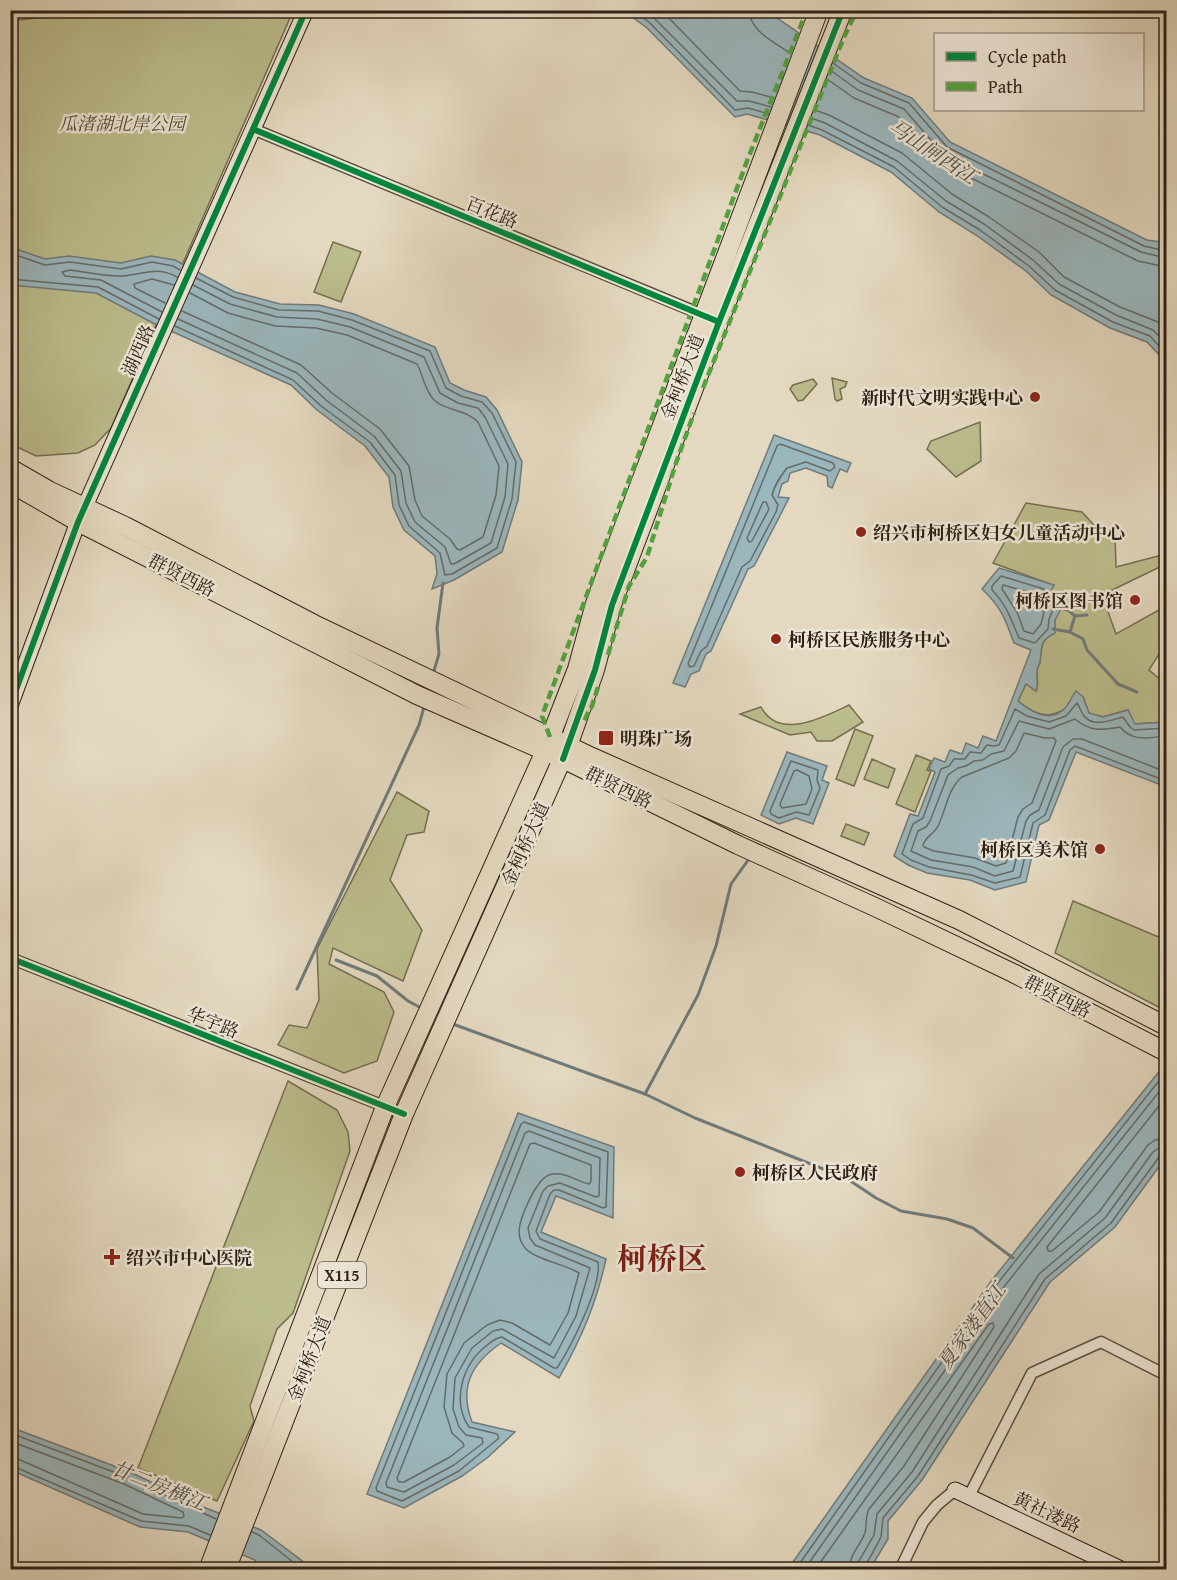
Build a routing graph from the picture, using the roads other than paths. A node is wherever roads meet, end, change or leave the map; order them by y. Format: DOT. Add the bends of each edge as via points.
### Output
graph roads {
  1 [pos="306,10"];
  2 [pos="843,10"];
  3 [pos="816,18"];
  4 [pos="253,129"];
  5 [pos="711,318"];
  6 [pos="10,468"];
  7 [pos="10,483"];
  8 [pos="81,514"];
  9 [pos="10,706"];
  10 [pos="548,744"];
  11 [pos="566,752"];
  12 [pos="10,958"];
  13 [pos="1167,1026"];
  14 [pos="1167,1052"];
  15 [pos="385,1107"];
  16 [pos="404,1114"];
  17 [pos="1167,1375"];
  18 [pos="955,1490"];
  19 [pos="969,1496"];
  20 [pos="239,1514"];
  21 [pos="225,1558"];
  22 [pos="1103,1565"];
  23 [pos="208,1569"];
  24 [pos="900,1569"];
  25 [pos="1123,1569"];
  1 -- 4 [label="street, 湖西路"];
  2 -- 5 [label="main road, 金柯桥大道 / X115" via="776,176"];
  3 -- 5 [label="main road, 金柯桥大道 / X115" via="758,167"];
  4 -- 5 [label="street, 百花路"];
  4 -- 8 [label="street, 湖西路"];
  5 -- 10 [label="main road, 金柯桥大道 / X115" via="596,600 577,669"];
  5 -- 11 [label="main road, 金柯桥大道 / X115"];
  6 -- 8 [label="main road, 群贤西路"];
  7 -- 8 [label="main road, 群贤西路"];
  8 -- 9 [label="street, 湖西路"];
  8 -- 10 [label="main road, 群贤西路" via="417,695"];
  8 -- 10 [label="main road, 群贤西路" via="125,525 314,624 446,687"];
  10 -- 11 [label="main road, 群贤西路"];
  10 -- 15 [label="main road, 金柯桥大道 / X115"];
  11 -- 13 [label="main road, 群贤西路" via="959,920"];
  11 -- 14 [label="main road, 群贤西路" via="738,845 1003,968"];
  11 -- 16 [label="main road, 金柯桥大道 / X115"];
  12 -- 15 [label="street, 华宇路"];
  15 -- 16 [label="street, 华宇路"];
  15 -- 20 [label="main road, 金柯桥大道 / X115"];
  16 -- 20 [label="main road, 金柯桥大道 / X115"];
  17 -- 19 [label="street" via="1101,1342 1032,1373"];
  18 -- 19 [label="street, 黄社溇路"];
  18 -- 24 [label="street" via="922,1522"];
  19 -- 22 [label="street, 黄社溇路"];
  20 -- 21 [label="main road, 金柯桥大道 / X115"];
  21 -- 23 [label="main road, 金柯桥大道 / X115"];
  22 -- 25 [label="street, 黄社溇路"];
}
